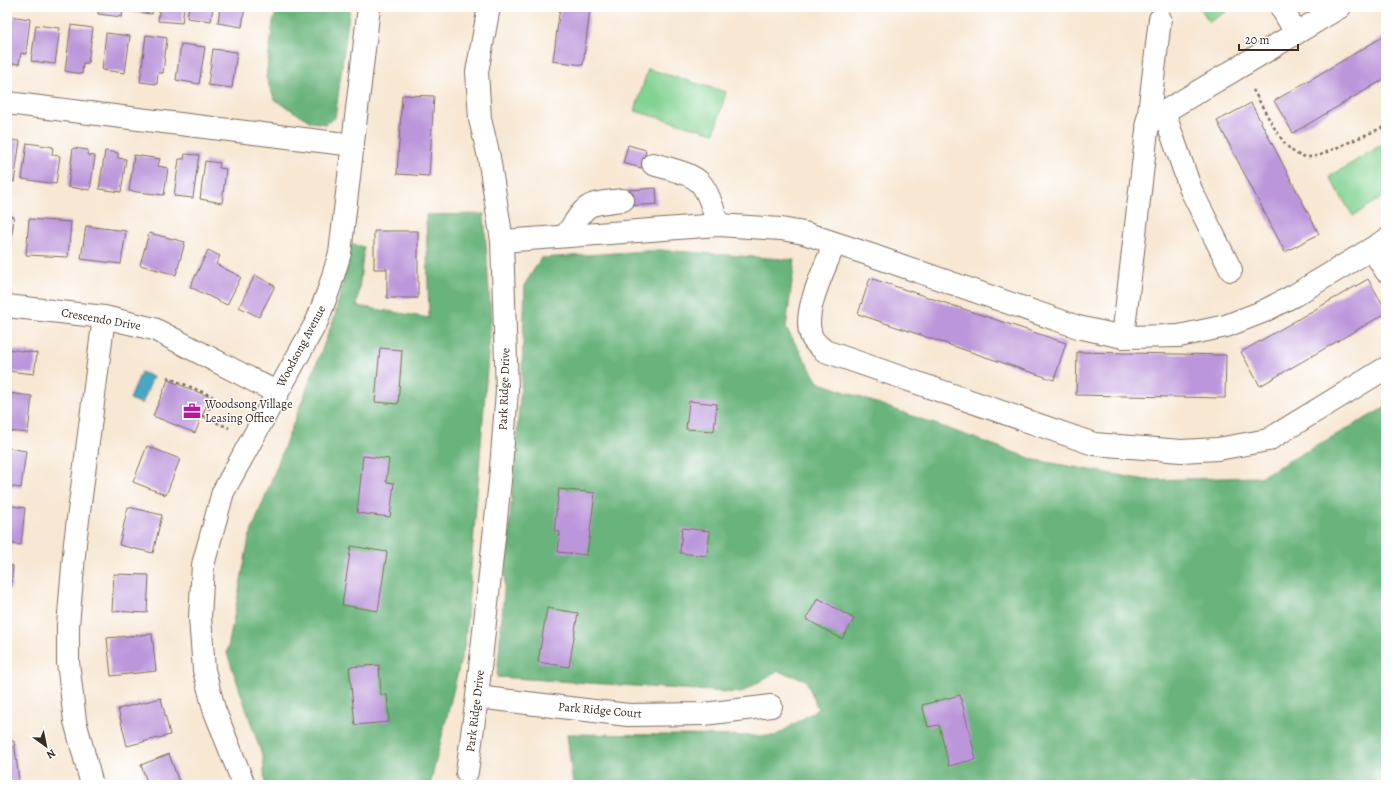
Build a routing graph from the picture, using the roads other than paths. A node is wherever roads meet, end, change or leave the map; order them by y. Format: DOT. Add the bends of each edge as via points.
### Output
graph roads {
  1 [pos="369,7"];
  2 [pos="489,7"];
  3 [pos="1281,7"];
  4 [pos="1340,7"];
  5 [pos="1160,19"];
  6 [pos="1296,33"];
  7 [pos="7,103"];
  8 [pos="1155,117"];
  9 [pos="353,145"];
  10 [pos="654,164"];
  11 [pos="623,200"];
  12 [pos="718,225"];
  13 [pos="566,235"];
  14 [pos="502,241"];
  15 [pos="834,244"];
  16 [pos="1379,244"];
  17 [pos="1231,270"];
  18 [pos="1386,271"];
  19 [pos="7,306"];
  20 [pos="104,317"];
  21 [pos="1123,337"];
  22 [pos="1386,368"];
  23 [pos="276,392"];
  24 [pos="477,697"];
  25 [pos="771,706"];
  26 [pos="467,772"];
  27 [pos="92,785"];
  28 [pos="244,785"];
  1 -- 9 [label="street, Woodsong Avenue"];
  2 -- 14 [label="street, Park Ridge Drive" via="477,72 480,119 489,157"];
  3 -- 6 [label="street"];
  4 -- 6 [label="street"];
  5 -- 8 [label="street"];
  6 -- 8 [label="street"];
  7 -- 9 [label="street"];
  8 -- 17 [label="street"];
  8 -- 21 [label="street"];
  9 -- 23 [label="street, Woodsong Avenue" via="340,252 330,289 317,321"];
  10 -- 12 [label="street" via="689,174 701,182 709,194"];
  11 -- 13 [label="street" via="585,207"];
  12 -- 13 [label="street"];
  12 -- 15 [label="street" via="781,229 804,233"];
  13 -- 14 [label="street"];
  14 -- 24 [label="street, Park Ridge Drive" via="506,391 500,481"];
  15 -- 21 [label="street" via="1078,327"];
  15 -- 22 [label="street" via="809,310 811,335 817,345 832,353 1094,444 1181,451 1218,449 1268,440"];
  16 -- 18 [label="street"];
  16 -- 21 [label="street" via="1295,295 1226,326 1179,336"];
  19 -- 20 [label="street, Crescendo Drive"];
  20 -- 23 [label="street, Crescendo Drive" via="154,329"];
  20 -- 27 [label="street" via="75,543 68,626 69,668 75,721"];
  23 -- 28 [label="street, Woodsong Avenue" via="223,492 203,565 200,618 204,670 214,709"];
  24 -- 25 [label="street, Park Ridge Court" via="628,715 704,714"];
  24 -- 26 [label="street, Park Ridge Drive"];
}
